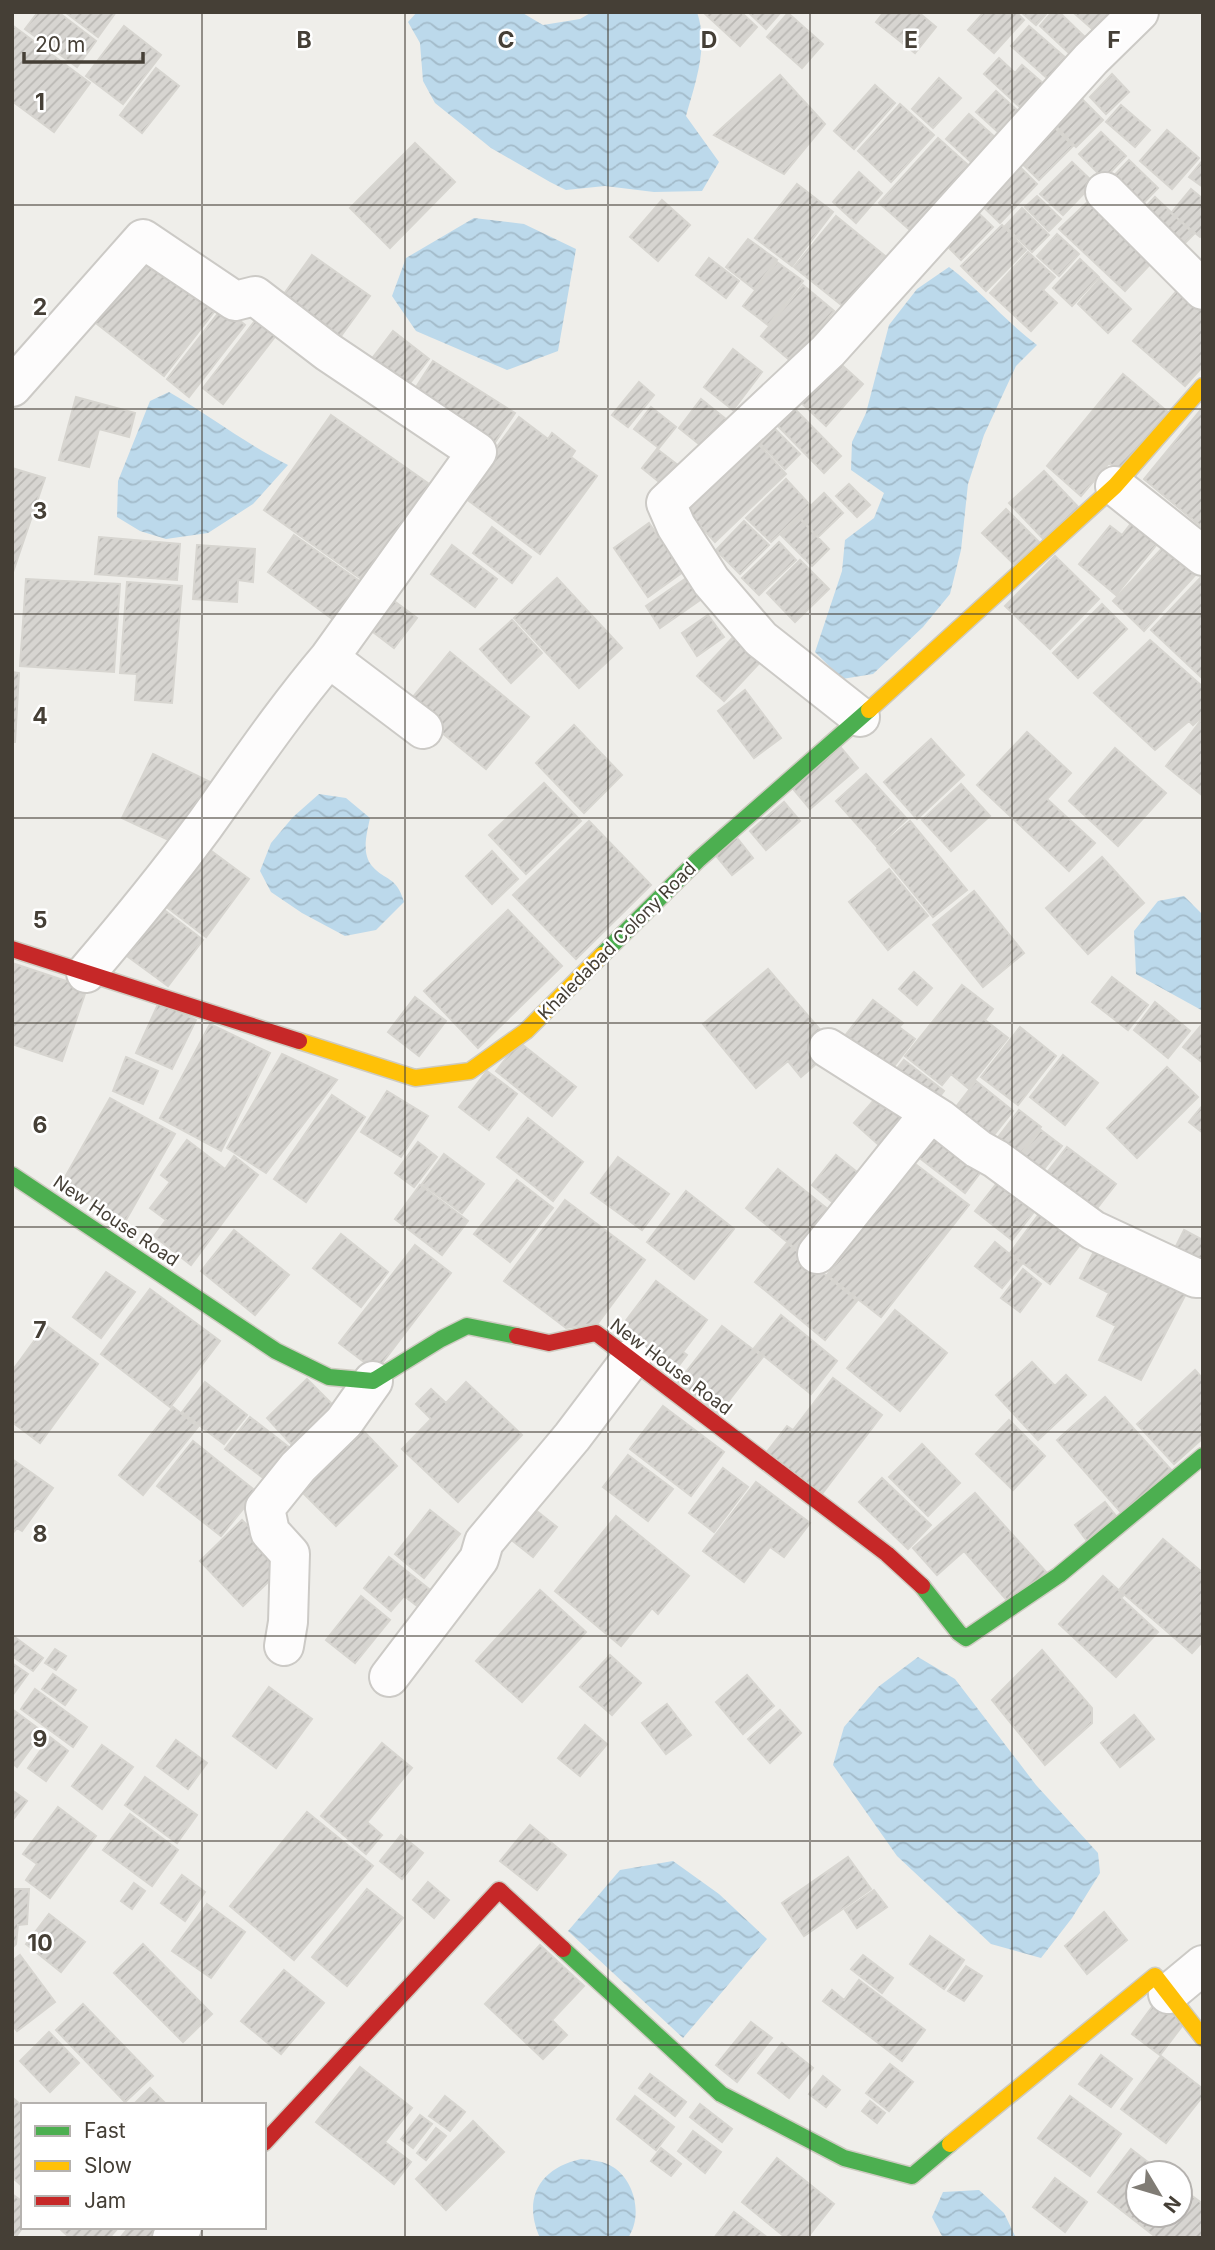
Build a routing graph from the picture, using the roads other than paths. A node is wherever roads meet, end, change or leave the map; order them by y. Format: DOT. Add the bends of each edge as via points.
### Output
graph roads {
  1 [pos="1139,12"];
  2 [pos="1105,192"];
  3 [pos="1203,290"];
  4 [pos="1203,386"];
  5 [pos="12,387"];
  6 [pos="1115,486"];
  7 [pos="1203,556"];
  8 [pos="329,658"];
  9 [pos="860,717"];
  10 [pos="423,729"];
  11 [pos="12,949"];
  12 [pos="86,973"];
  13 [pos="828,1048"];
  14 [pos="930,1113"];
  15 [pos="12,1175"];
  16 [pos="817,1254"];
  17 [pos="1203,1278"];
  18 [pos="631,1359"];
  19 [pos="373,1381"];
  20 [pos="1203,1456"];
  21 [pos="284,1646"];
  22 [pos="389,1677"];
  23 [pos="1203,1965"];
  24 [pos="1168,1994"];
  25 [pos="1203,2038"];
  26 [pos="266,2141"];
  1 -- 9 [label="street" via="828,351 666,503 711,581 761,639"];
  2 -- 3 [label="street"];
  4 -- 6 [label="street, Khaledabad Colony Road"];
  5 -- 8 [label="street" via="143,239 235,302 254,296 477,452"];
  6 -- 7 [label="street"];
  6 -- 9 [label="street, Khaledabad Colony Road"];
  8 -- 10 [label="street"];
  8 -- 12 [label="street" via="203,828"];
  9 -- 12 [label="street, Khaledabad Colony Road" via="698,860 526,1031 470,1071 415,1078"];
  11 -- 12 [label="street, Khaledabad Colony Road"];
  13 -- 14 [label="street"];
  14 -- 16 [label="street"];
  14 -- 17 [label="street" via="1093,1230"];
  15 -- 19 [label="street, New House Road" via="276,1351 330,1377"];
  18 -- 19 [label="street, New House Road" via="596,1333 549,1343 467,1326"];
  18 -- 20 [label="street, New House Road" via="887,1554 927,1590 966,1638 1059,1575"];
  18 -- 22 [label="street" via="484,1542 479,1559"];
  19 -- 21 [label="street" via="344,1422 265,1508 270,1532 290,1554"];
  23 -- 24 [label="street"];
  24 -- 25 [label="street"];
  24 -- 26 [label="street" via="1155,1976 912,2176 844,2158 721,2094 499,1889"];
}
